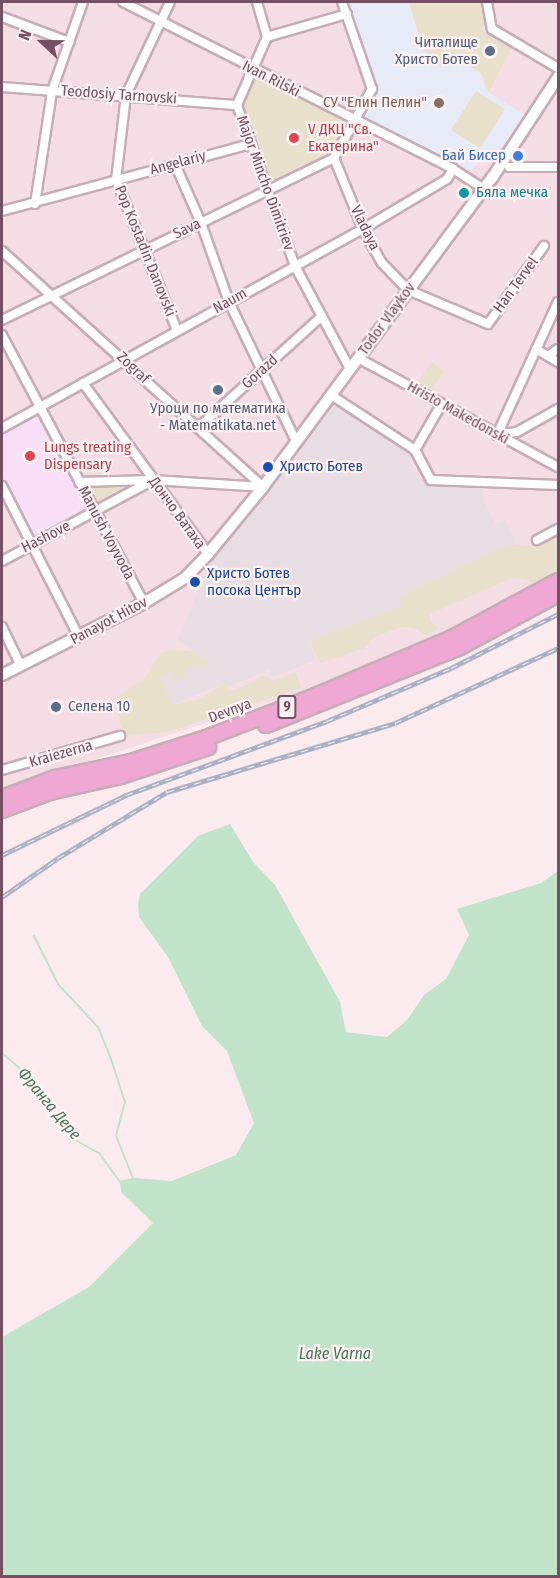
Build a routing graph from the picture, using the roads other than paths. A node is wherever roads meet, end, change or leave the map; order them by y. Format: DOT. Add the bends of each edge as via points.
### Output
graph roads {
  1 [pos="83,2"];
  2 [pos="123,2"];
  3 [pos="170,2"];
  4 [pos="257,2"];
  5 [pos="342,2"];
  6 [pos="487,2"];
  7 [pos="347,14"];
  8 [pos="2,17"];
  9 [pos="160,21"];
  10 [pos="267,37"];
  11 [pos="69,42"];
  12 [pos="558,68"];
  13 [pos="253,70"];
  14 [pos="558,77"];
  15 [pos="2,87"];
  16 [pos="52,91"];
  17 [pos="126,95"];
  18 [pos="237,105"];
  19 [pos="355,120"];
  20 [pos="251,144"];
  21 [pos="334,158"];
  22 [pos="175,164"];
  23 [pos="509,167"];
  24 [pos="558,167"];
  25 [pos="453,169"];
  26 [pos="116,180"];
  27 [pos="484,189"];
  28 [pos="267,190"];
  29 [pos="35,204"];
  30 [pos="2,211"];
  31 [pos="201,223"];
  32 [pos="363,229"];
  33 [pos="544,246"];
  34 [pos="145,249"];
  35 [pos="2,251"];
  36 [pos="295,266"];
  37 [pos="408,290"];
  38 [pos="53,294"];
  39 [pos="558,302"];
  40 [pos="228,303"];
  41 [pos="322,316"];
  42 [pos="2,320"];
  43 [pos="177,330"];
  44 [pos="2,335"];
  45 [pos="537,348"];
  46 [pos="558,349"];
  47 [pos="549,355"];
  48 [pos="358,358"];
  49 [pos="125,360"];
  50 [pos="558,362"];
  51 [pos="262,369"];
  52 [pos="350,369"];
  53 [pos="83,383"];
  54 [pos="331,395"];
  55 [pos="441,405"];
  56 [pos="41,406"];
  57 [pos="558,410"];
  58 [pos="2,428"];
  59 [pos="198,429"];
  60 [pos="498,435"];
  61 [pos="296,441"];
  62 [pos="415,450"];
  63 [pos="558,466"];
  64 [pos="153,480"];
  65 [pos="79,482"];
  66 [pos="558,485"];
  67 [pos="2,486"];
  68 [pos="263,487"];
  69 [pos="95,512"];
  70 [pos="558,529"];
  71 [pos="537,540"];
  72 [pos="31,544"];
  73 [pos="208,554"];
  74 [pos="2,561"];
  75 [pos="558,581"];
  76 [pos="558,594"];
  77 [pos="144,603"];
  78 [pos="2,627"];
  79 [pos="79,637"];
  80 [pos="21,666"];
  81 [pos="2,675"];
  82 [pos="120,736"];
  83 [pos="2,770"];
  84 [pos="2,798"];
  85 [pos="2,810"];
  1 -- 11 [label="street"];
  2 -- 9 [label="street, Ivan Rilski"];
  3 -- 9 [label="street, Pop Kostadin Danovski"];
  4 -- 10 [label="street"];
  5 -- 7 [label="street"];
  6 -- 12 [label="street" via="492,28"];
  7 -- 10 [label="street"];
  7 -- 19 [label="street" via="372,89"];
  8 -- 11 [label="street"];
  9 -- 13 [label="street, Ivan Rilski"];
  9 -- 17 [label="street, Pop Kostadin Danovski"];
  10 -- 13 [label="street, Major Mincho Dimitriev"];
  11 -- 16 [label="street"];
  13 -- 18 [label="street, Major Mincho Dimitriev"];
  13 -- 19 [label="street, Ivan Rilski"];
  14 -- 27 [label="street, Todor Vlaykov"];
  15 -- 16 [label="street, Teodosiy Tarnovski"];
  16 -- 17 [label="street, Teodosiy Tarnovski"];
  16 -- 29 [label="street"];
  17 -- 18 [label="street, Teodosiy Tarnovski"];
  17 -- 26 [label="street, Pop Kostadin Danovski"];
  18 -- 20 [label="street, Major Mincho Dimitriev"];
  19 -- 21 [label="street"];
  19 -- 25 [label="street, Ivan Rilski"];
  20 -- 22 [label="street, Angelariy"];
  20 -- 28 [label="street, Major Mincho Dimitriev"];
  21 -- 28 [label="street, Sava"];
  21 -- 32 [label="street, Vladaya"];
  22 -- 26 [label="street, Angelariy"];
  22 -- 31 [label="street"];
  23 -- 24 [label="street"];
  25 -- 27 [label="street, Ivan Rilski"];
  25 -- 32 [label="street, Naum" via="447,179"];
  26 -- 29 [label="street, Angelariy"];
  26 -- 34 [label="street, Pop Kostadin Danovski"];
  27 -- 37 [label="street, Todor Vlaykov"];
  28 -- 31 [label="street, Sava"];
  28 -- 36 [label="street, Major Mincho Dimitriev"];
  29 -- 30 [label="street, Angelariy"];
  31 -- 34 [label="street, Sava"];
  31 -- 40 [label="street"];
  32 -- 36 [label="street, Naum"];
  32 -- 37 [label="street, Vladaya" via="382,262"];
  33 -- 37 [label="street, Han Tervel" via="488,324"];
  34 -- 38 [label="street, Sava"];
  34 -- 43 [label="street, Pop Kostadin Danovski"];
  35 -- 38 [label="street, Zograf"];
  36 -- 40 [label="street, Naum"];
  36 -- 41 [label="street, Major Mincho Dimitriev"];
  37 -- 48 [label="street, Todor Vlaykov"];
  38 -- 42 [label="street, Sava"];
  38 -- 49 [label="street, Zograf"];
  39 -- 45 [label="street"];
  40 -- 43 [label="street, Naum"];
  40 -- 51 [label="street"];
  41 -- 51 [label="street, Gorazd"];
  41 -- 52 [label="street, Major Mincho Dimitriev"];
  43 -- 49 [label="street, Naum"];
  44 -- 56 [label="street, Manush Voyvoda"];
  45 -- 47 [label="street"];
  45 -- 60 [label="street"];
  46 -- 47 [label="street"];
  47 -- 50 [label="street"];
  48 -- 52 [label="street, Todor Vlaykov"];
  48 -- 55 [label="street, Hristo Makedonski"];
  49 -- 53 [label="street, Naum"];
  49 -- 59 [label="street, Zograf"];
  51 -- 59 [label="street, Gorazd"];
  51 -- 61 [label="street"];
  52 -- 54 [label="street, Todor Vlaykov"];
  53 -- 56 [label="street, Naum"];
  53 -- 64 [label="street, Дончо Ватаха"];
  54 -- 61 [label="street, Todor Vlaykov"];
  54 -- 62 [label="street"];
  55 -- 60 [label="street, Hristo Makedonski"];
  55 -- 62 [label="street"];
  56 -- 58 [label="street, Naum"];
  56 -- 65 [label="street, Manush Voyvoda"];
  57 -- 60 [label="street" via="516,432"];
  59 -- 68 [label="street, Zograf"];
  60 -- 63 [label="street, Hristo Makedonski"];
  61 -- 68 [label="street, Todor Vlaykov"];
  62 -- 66 [label="street" via="431,480"];
  64 -- 65 [label="street"];
  64 -- 68 [label="street"];
  64 -- 69 [label="street, Hashove"];
  64 -- 73 [label="street, Дончо Ватаха"];
  65 -- 69 [label="street, Manush Voyvoda"];
  67 -- 72 [label="street"];
  68 -- 73 [label="street, Todor Vlaykov"];
  69 -- 72 [label="street, Hashove"];
  69 -- 77 [label="street, Manush Voyvoda"];
  70 -- 71 [label="street"];
  72 -- 74 [label="street, Hashove"];
  72 -- 79 [label="street"];
  73 -- 77 [label="street, Panayot Hitov" via="185,578"];
  75 -- 84 [label="highway, Devnya / 9" via="452,638 318,695 206,738 131,762 55,778"];
  76 -- 85 [label="highway, Devnya / 9" via="460,647 328,702 121,776 50,792"];
  77 -- 79 [label="street, Panayot Hitov"];
  78 -- 80 [label="street"];
  79 -- 80 [label="street, Panayot Hitov"];
  80 -- 81 [label="street, Panayot Hitov"];
  82 -- 83 [label="street, Kraiezerna"];
}
